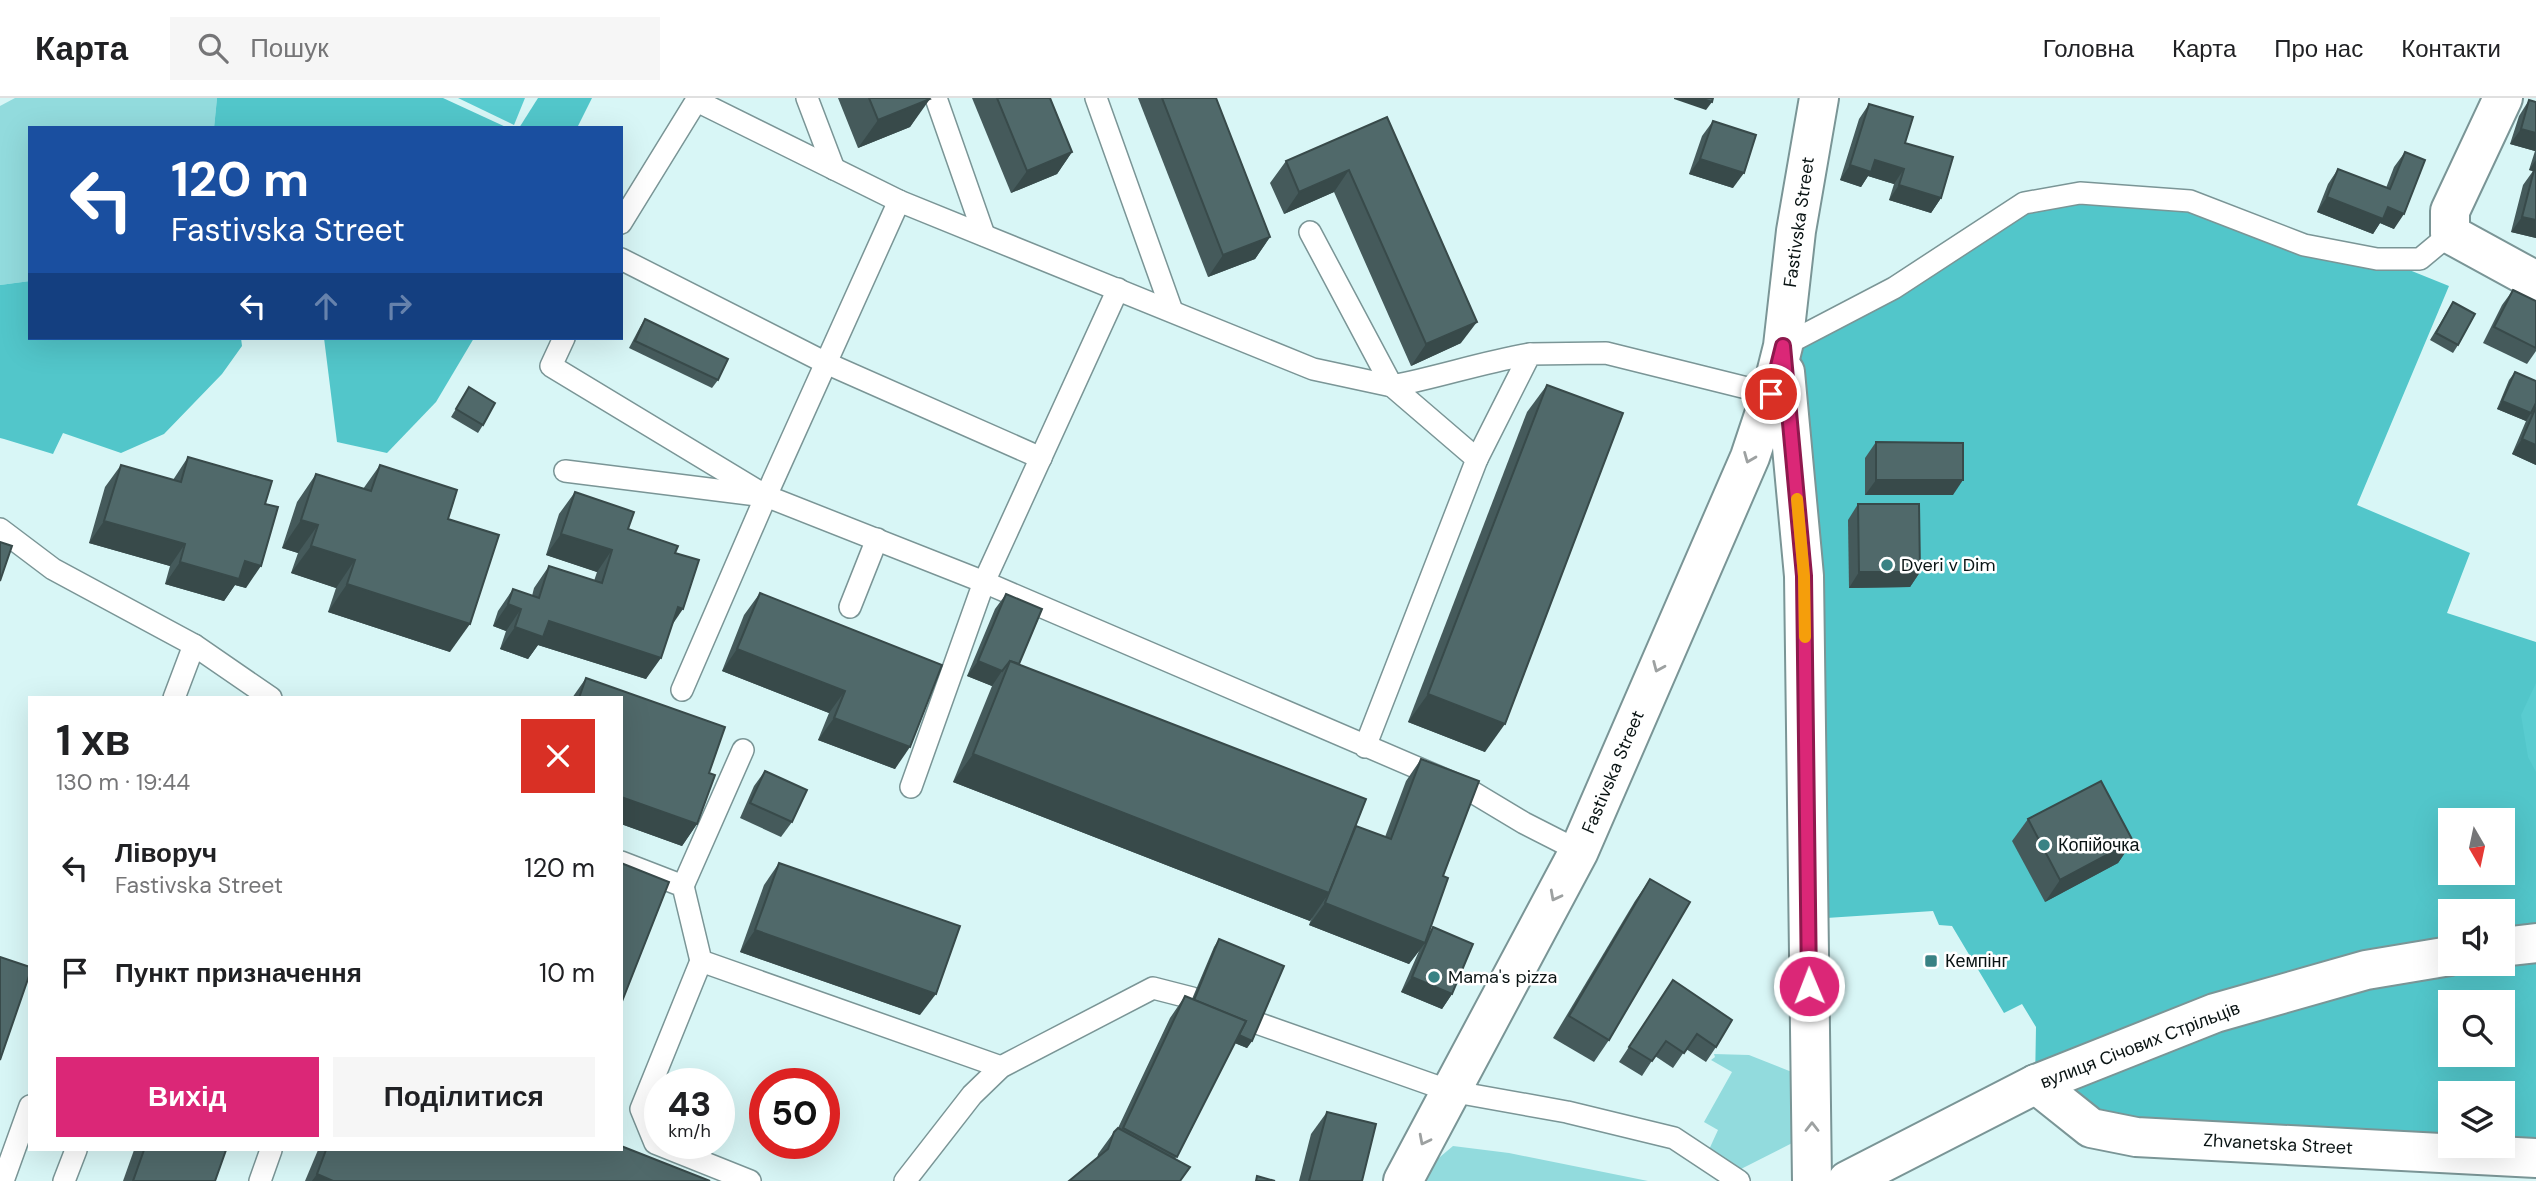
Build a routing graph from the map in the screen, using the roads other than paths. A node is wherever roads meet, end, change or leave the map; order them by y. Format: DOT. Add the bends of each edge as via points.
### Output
graph roads {
  1 [pos="807,98"];
  2 [pos="936,98"];
  3 [pos="1096,98"];
  4 [pos="1819,98"];
  5 [pos="2503,98"];
  6 [pos="697,99"];
  7 [pos="834,169"];
  8 [pos="899,201"];
  9 [pos="623,220"];
  10 [pos="1310,232"];
  11 [pos="2450,234"];
  12 [pos="984,235"];
  13 [pos="623,260"];
  14 [pos="2536,281"];
  15 [pos="1118,289"];
  16 [pos="1172,311"];
  17 [pos="563,340"];
  18 [pos="1783,346"];
  19 [pos="1530,354"];
  20 [pos="826,363"];
  21 [pos="1392,386"];
  22 [pos="1771,394"];
  23 [pos="1041,458"];
  24 [pos="1477,459"];
  25 [pos="565,471"];
  26 [pos="766,496"];
  27 [pos="0,529"];
  28 [pos="877,540"];
  29 [pos="984,582"];
  30 [pos="850,607"];
  31 [pos="194,645"];
  32 [pos="682,690"];
  33 [pos="175,696"];
  34 [pos="268,696"];
  35 [pos="1365,747"];
  36 [pos="743,750"];
  37 [pos="911,787"];
  38 [pos="1579,850"];
  39 [pos="623,863"];
  40 [pos="682,886"];
  41 [pos="2536,943"];
  42 [pos="2515,945"];
  43 [pos="2438,958"];
  44 [pos="701,961"];
  45 [pos="1192,998"];
  46 [pos="1257,1023"];
  47 [pos="1001,1067"];
  48 [pos="2036,1084"];
  49 [pos="1450,1091"];
  50 [pos="28,1110"];
  51 [pos="76,1151"];
  52 [pos="271,1151"];
  53 [pos="6,1155"];
  54 [pos="2536,1158"];
  55 [pos="3,1181"];
  56 [pos="64,1181"];
  57 [pos="260,1181"];
  58 [pos="750,1181"];
  59 [pos="905,1181"];
  60 [pos="1403,1181"];
  61 [pos="1739,1181"];
  62 [pos="1812,1181"];
  63 [pos="1847,1181"];
  1 -- 7 [label="lane"];
  2 -- 12 [label="lane"];
  3 -- 16 [label="lane"];
  4 -- 18 [label="main road, Fastivska Street" via="1796,231"];
  5 -- 11 [label="main road" via="2450,211"];
  6 -- 7 [label="lane"];
  6 -- 9 [label="lane"];
  7 -- 8 [label="lane"];
  8 -- 12 [label="lane"];
  8 -- 20 [label="lane"];
  10 -- 21 [label="lane"];
  11 -- 14 [label="main road"];
  11 -- 18 [label="lane" via="2420,259 2377,259 2304,245 2190,201 2080,193 2024,203 1894,288"];
  12 -- 15 [label="lane"];
  13 -- 20 [label="lane"];
  15 -- 16 [label="lane"];
  15 -- 23 [label="lane"];
  16 -- 21 [label="lane" via="1313,369"];
  17 -- 26 [label="lane" via="551,366"];
  18 -- 22 [label="main road, Fastivska Street"];
  62 -- 18 [label="main road, Fastivska Street, one-way" via="1804,576"];
  19 -- 21 [label="lane"];
  19 -- 22 [label="lane" via="1606,353"];
  19 -- 24 [label="lane"];
  20 -- 23 [label="lane"];
  20 -- 26 [label="lane"];
  21 -- 24 [label="lane"];
  22 -- 38 [label="main road, Fastivska Street, one-way" via="1749,457"];
  23 -- 29 [label="lane"];
  24 -- 35 [label="lane"];
  25 -- 26 [label="lane"];
  26 -- 28 [label="lane"];
  26 -- 32 [label="lane"];
  27 -- 31 [label="lane" via="53,569"];
  28 -- 29 [label="lane"];
  28 -- 30 [label="lane"];
  29 -- 35 [label="lane"];
  29 -- 37 [label="lane"];
  31 -- 33 [label="lane"];
  31 -- 34 [label="lane"];
  35 -- 38 [label="lane" via="1469,790"];
  36 -- 40 [label="lane"];
  38 -- 49 [label="main road, Fastivska Street, one-way"];
  39 -- 40 [label="lane"];
  40 -- 44 [label="lane"];
  41 -- 42 [label="main road"];
  43 -- 48 [label="main road, вулиця Січових Стрільців" via="2365,970 2215,1013"];
  44 -- 47 [label="lane"];
  44 -- 58 [label="lane" via="641,1109 655,1143"];
  45 -- 47 [label="lane" via="1153,988"];
  46 -- 49 [label="lane"];
  47 -- 59 [label="lane" via="972,1095"];
  48 -- 54 [label="main road, Zhvanetska Street" via="2091,1128 2136,1137"];
  48 -- 63 [label="main road, вулиця Січових Стрільців"];
  49 -- 60 [label="main road, Fastivska Street, one-way"];
  49 -- 61 [label="lane" via="1674,1138"];
  50 -- 53 [label="lane"];
  51 -- 56 [label="lane"];
  52 -- 57 [label="lane"];
  53 -- 55 [label="lane"];
}
